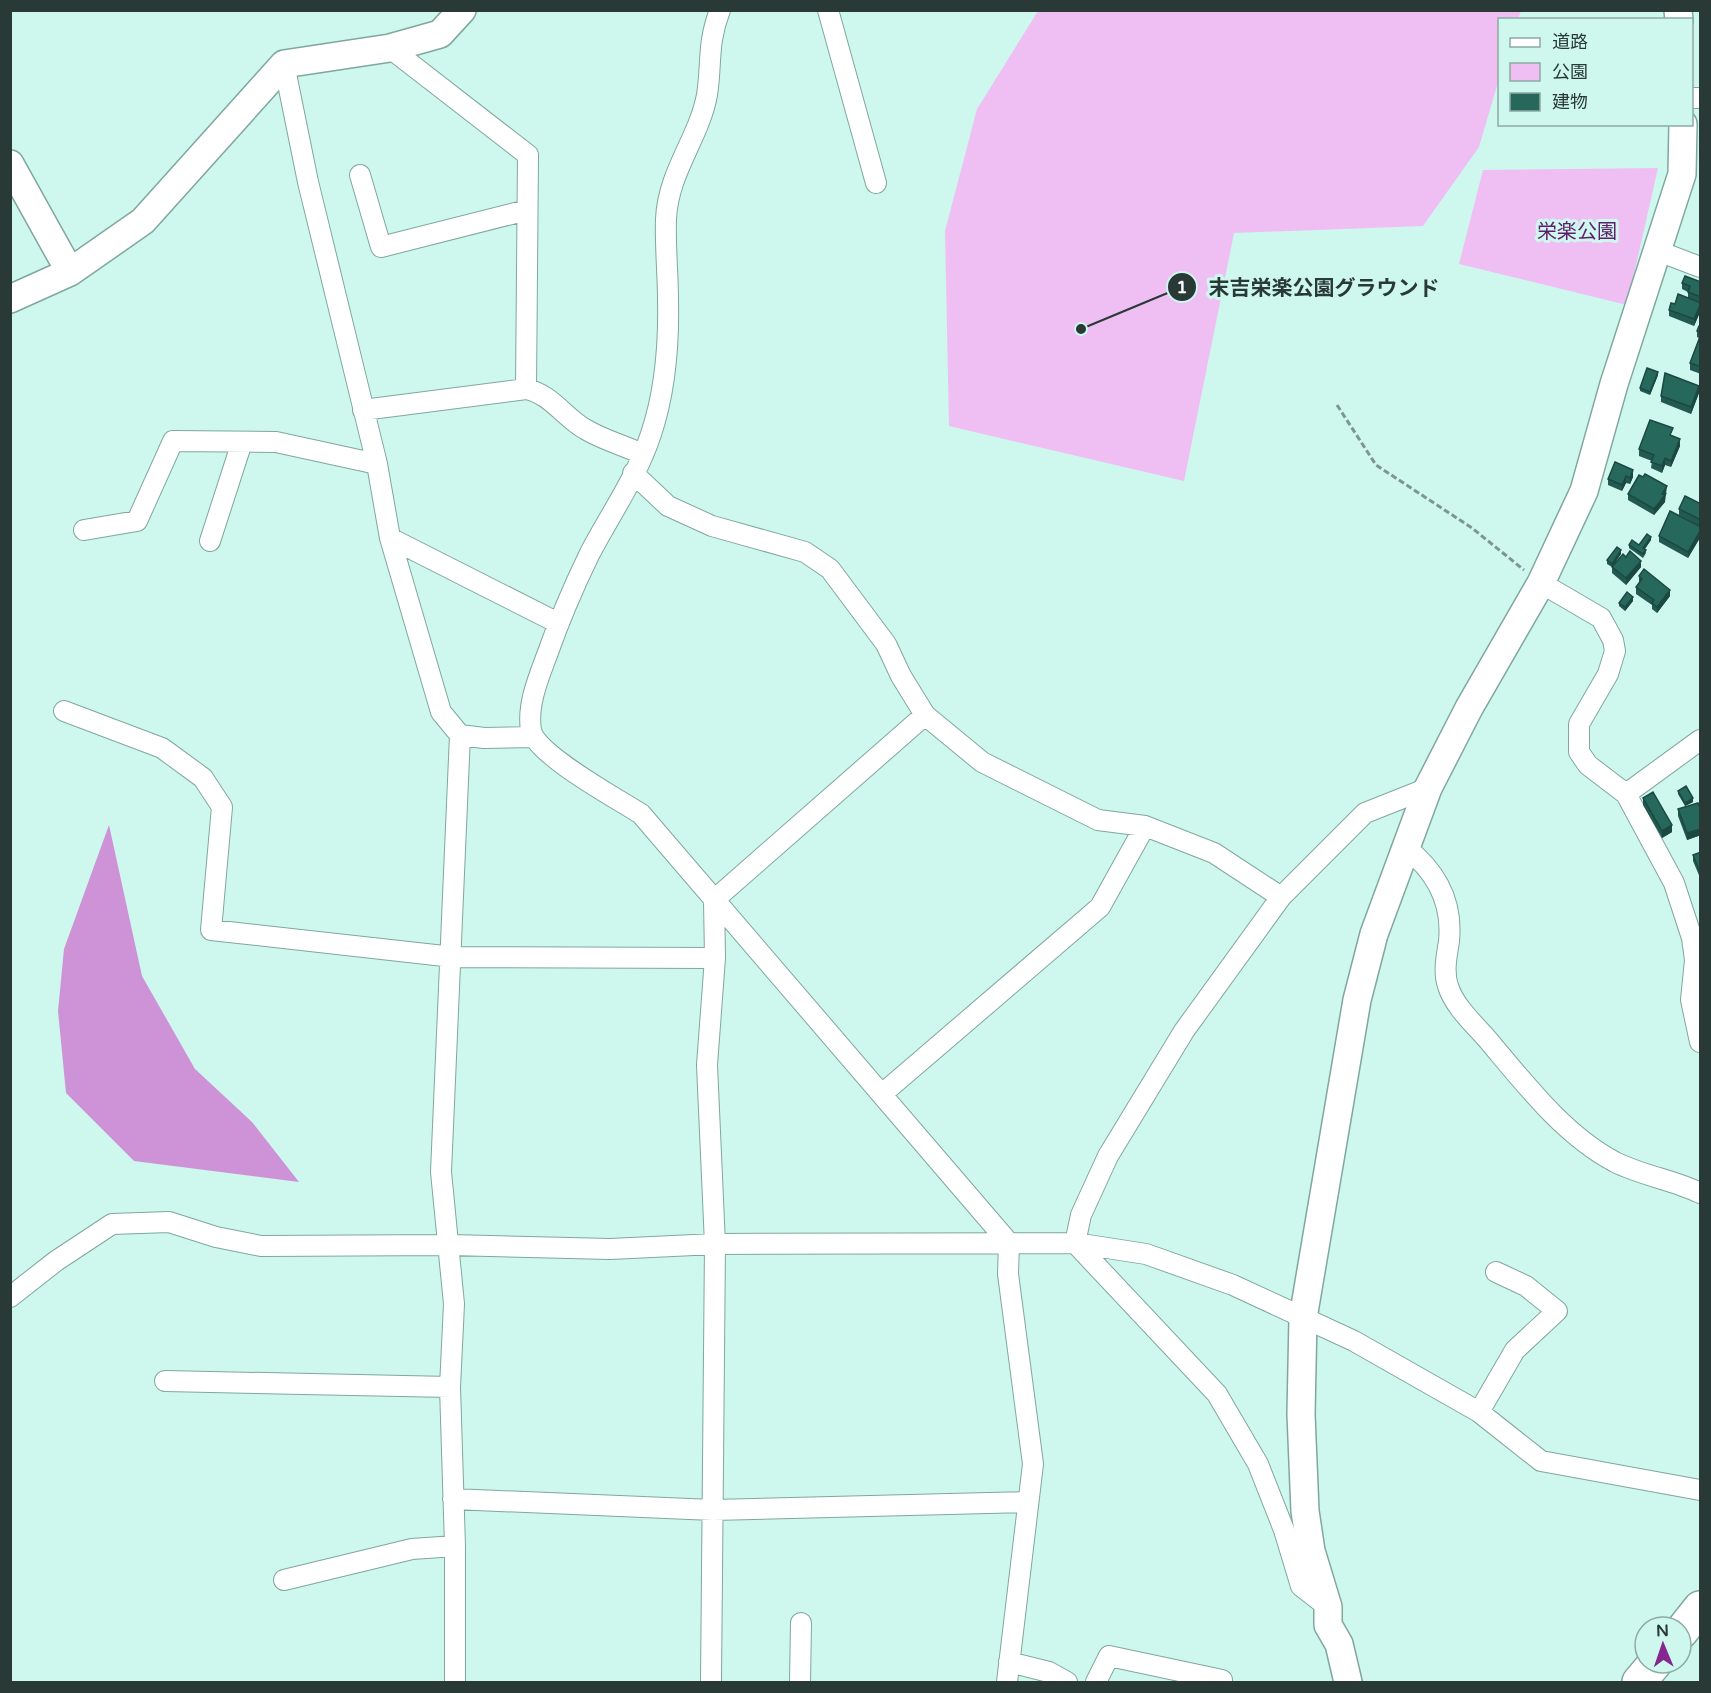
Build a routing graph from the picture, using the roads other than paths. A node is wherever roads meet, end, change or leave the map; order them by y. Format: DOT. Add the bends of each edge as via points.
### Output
graph roads {
  1 [pos="462,10"];
  2 [pos="720,10"];
  3 [pos="828,10"];
  4 [pos="390,48"];
  5 [pos="284,64"];
  6 [pos="1683,126"];
  7 [pos="10,164"];
  8 [pos="360,175"];
  9 [pos="876,183"];
  10 [pos="527,210"];
  11 [pos="1658,251"];
  12 [pos="1701,267"];
  13 [pos="70,272"];
  14 [pos="10,299"];
  15 [pos="526,389"];
  16 [pos="363,410"];
  17 [pos="243,442"];
  18 [pos="642,454"];
  19 [pos="377,464"];
  20 [pos="633,473"];
  21 [pos="84,530"];
  22 [pos="390,538"];
  23 [pos="210,541"];
  24 [pos="1541,583"];
  25 [pos="558,623"];
  26 [pos="64,711"];
  27 [pos="925,715"];
  28 [pos="460,735"];
  29 [pos="533,737"];
  30 [pos="1701,740"];
  31 [pos="1428,788"];
  32 [pos="1626,794"];
  33 [pos="1145,826"];
  34 [pos="1405,847"];
  35 [pos="1281,897"];
  36 [pos="714,900"];
  37 [pos="453,957"];
  38 [pos="715,958"];
  39 [pos="1697,981"];
  40 [pos="1701,1042"];
  41 [pos="882,1094"];
  42 [pos="1701,1193"];
  43 [pos="1009,1243"];
  44 [pos="1075,1243"];
  45 [pos="715,1244"];
  46 [pos="450,1245"];
  47 [pos="1496,1272"];
  48 [pos="10,1297"];
  49 [pos="1303,1318"];
  50 [pos="165,1381"];
  51 [pos="450,1387"];
  52 [pos="1479,1412"];
  53 [pos="1701,1490"];
  54 [pos="453,1499"];
  55 [pos="1028,1502"];
  56 [pos="713,1510"];
  57 [pos="455,1546"];
  58 [pos="284,1580"];
  59 [pos="1328,1607"];
  60 [pos="801,1623"];
  61 [pos="1009,1662"];
  62 [pos="1222,1680"];
  63 [pos="455,1683"];
  64 [pos="711,1683"];
  65 [pos="800,1683"];
  66 [pos="1007,1683"];
  67 [pos="1067,1683"];
  68 [pos="1096,1683"];
  69 [pos="1348,1683"];
  1 -- 4 [label="street" via="440,34"];
  2 -- 18 [label="street" via="709,50 707,94 669,191 667,338 657,410"];
  3 -- 9 [label="street"];
  4 -- 5 [label="street"];
  4 -- 10 [label="street" via="528,155"];
  5 -- 13 [label="street" via="143,221"];
  5 -- 16 [label="street"];
  6 -- 11 [label="street" via="1682,174"];
  7 -- 13 [label="street"];
  8 -- 10 [label="street" via="381,247"];
  10 -- 15 [label="street"];
  11 -- 12 [label="street"];
  11 -- 24 [label="street" via="1584,491"];
  13 -- 14 [label="street"];
  15 -- 16 [label="street"];
  15 -- 18 [label="street" via="544,396 601,439"];
  16 -- 19 [label="street"];
  17 -- 19 [label="street" via="276,442"];
  17 -- 21 [label="street" via="173,441 137,521"];
  17 -- 23 [label="street"];
  18 -- 20 [label="street"];
  19 -- 22 [label="street"];
  20 -- 25 [label="street"];
  20 -- 27 [label="street" via="668,506 712,526 805,552 830,569 886,644"];
  22 -- 25 [label="street"];
  22 -- 28 [label="street" via="437,703"];
  24 -- 31 [label="street" via="1468,708"];
  24 -- 32 [label="street" via="1608,626 1615,651 1608,674 1579,724 1579,752 1588,765"];
  25 -- 29 [label="street" via="531,705"];
  26 -- 37 [label="street" via="162,748 203,778 222,807 211,930"];
  27 -- 33 [label="street" via="982,762 1098,820"];
  27 -- 36 [label="street"];
  28 -- 29 [label="street"];
  28 -- 37 [label="street"];
  29 -- 36 [label="street" via="567,767 641,814"];
  30 -- 32 [label="street"];
  31 -- 34 [label="street"];
  31 -- 35 [label="street" via="1365,813"];
  32 -- 39 [label="street" via="1674,883 1694,949"];
  33 -- 35 [label="street" via="1214,853"];
  33 -- 41 [label="street" via="1100,907"];
  34 -- 42 [label="street" via="1424,862 1440,885 1450,923 1447,984 1474,1025 1571,1130 1614,1161"];
  34 -- 49 [label="street" via="1374,934 1357,1000"];
  35 -- 44 [label="street" via="1184,1031 1108,1156 1081,1215"];
  36 -- 38 [label="street"];
  36 -- 41 [label="street"];
  37 -- 38 [label="street"];
  37 -- 46 [label="street" via="441,1172"];
  38 -- 45 [label="street" via="707,1065"];
  39 -- 40 [label="street" via="1691,1000"];
  41 -- 43 [label="street"];
  43 -- 44 [label="street"];
  43 -- 45 [label="street"];
  43 -- 55 [label="street" via="1008,1274 1033,1464"];
  44 -- 49 [label="street" via="1146,1254 1233,1285"];
  44 -- 59 [label="street" via="1217,1394 1258,1464 1301,1586"];
  45 -- 46 [label="street" via="610,1250"];
  45 -- 56 [label="street"];
  46 -- 48 [label="street" via="261,1246 170,1222 111,1224"];
  46 -- 51 [label="street" via="454,1304"];
  47 -- 52 [label="street" via="1526,1286 1557,1311 1515,1350"];
  49 -- 52 [label="street" via="1354,1341"];
  49 -- 59 [label="street" via="1305,1510 1311,1551"];
  50 -- 51 [label="street"];
  51 -- 54 [label="street"];
  52 -- 53 [label="street" via="1541,1461"];
  54 -- 56 [label="street"];
  54 -- 57 [label="street"];
  55 -- 56 [label="street"];
  55 -- 61 [label="street"];
  56 -- 64 [label="street"];
  57 -- 58 [label="street" via="412,1549"];
  57 -- 63 [label="street"];
  59 -- 69 [label="street" via="1328,1625 1339,1644"];
  60 -- 65 [label="street"];
  61 -- 66 [label="street"];
  61 -- 67 [label="street" via="1049,1672"];
  62 -- 68 [label="street" via="1109,1656"];
}
